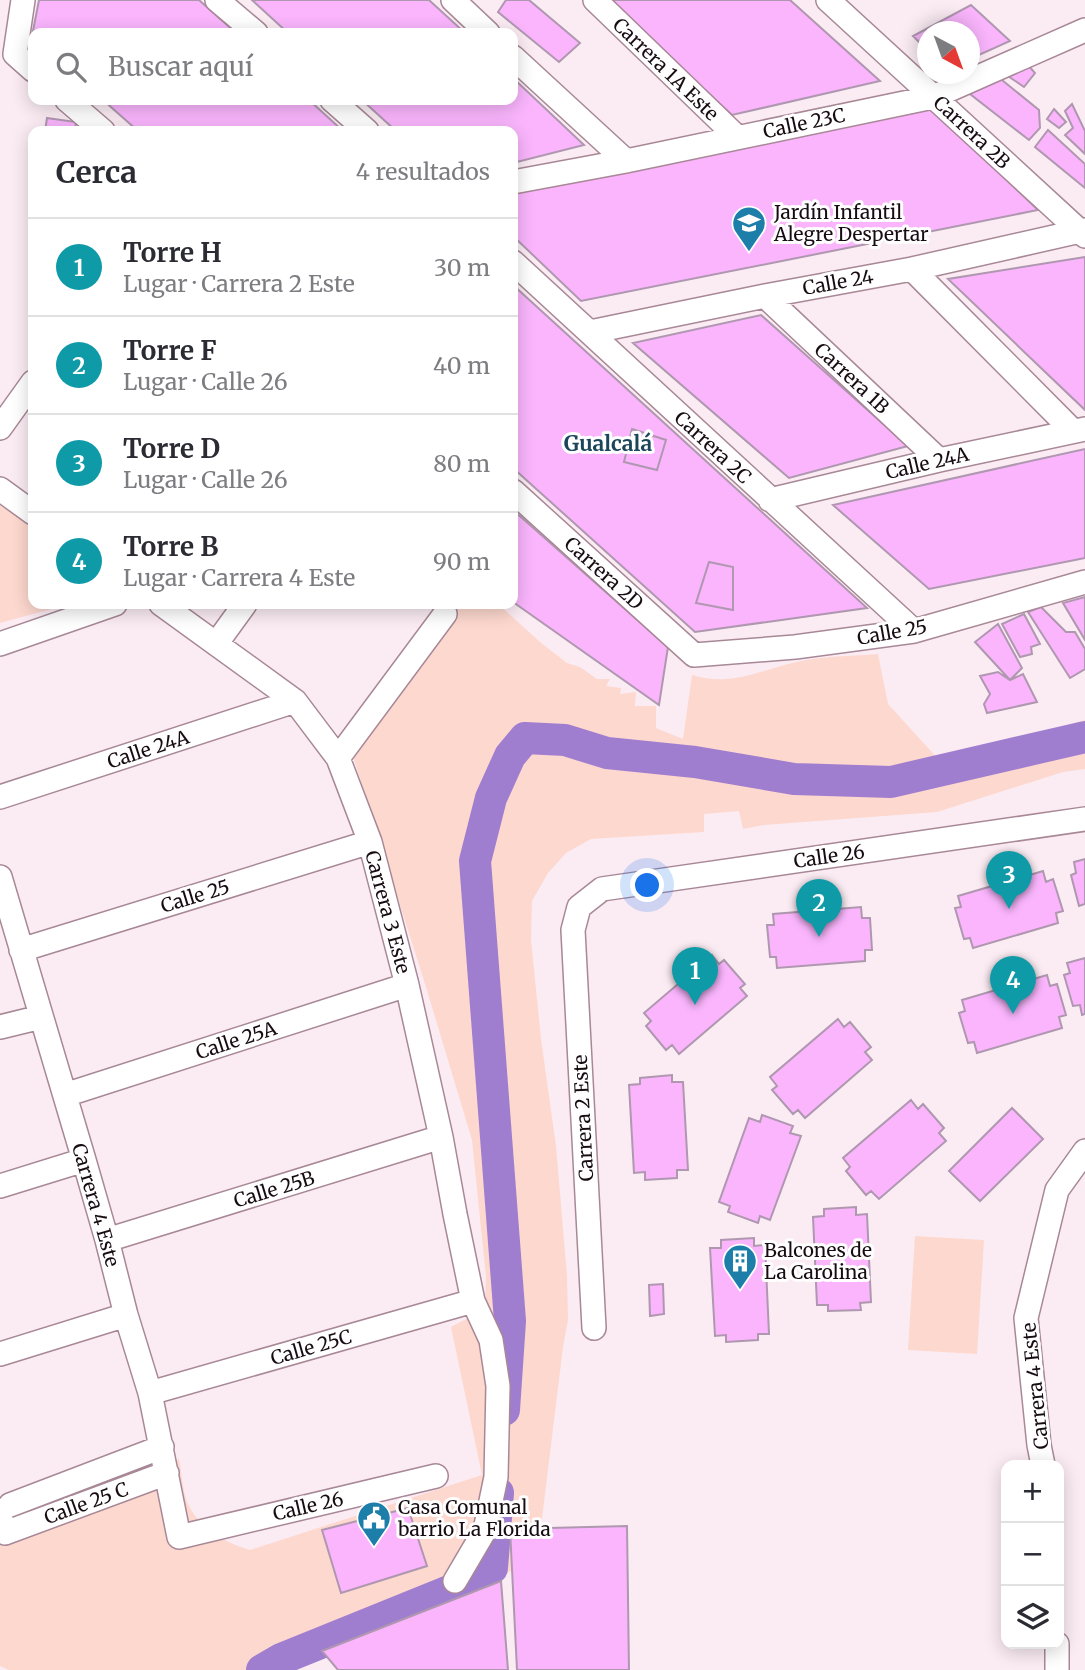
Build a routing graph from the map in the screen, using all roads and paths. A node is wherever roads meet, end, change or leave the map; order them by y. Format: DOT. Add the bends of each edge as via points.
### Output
graph roads {
  1 [pos="23,0"];
  2 [pos="217,0"];
  3 [pos="453,0"];
  4 [pos="595,0"];
  5 [pos="828,0"];
  6 [pos="250,28"];
  7 [pos="483,28"];
  8 [pos="1085,30"];
  9 [pos="518,62"];
  10 [pos="28,66"];
  11 [pos="933,97"];
  12 [pos="73,105"];
  13 [pos="338,105"];
  14 [pos="97,126"];
  15 [pos="361,126"];
  16 [pos="737,137"];
  17 [pos="626,160"];
  18 [pos="518,181"];
  19 [pos="1083,233"];
  20 [pos="518,267"];
  21 [pos="912,269"];
  22 [pos="765,296"];
  23 [pos="590,332"];
  24 [pos="28,389"];
  25 [pos="0,428"];
  26 [pos="1079,430"];
  27 [pos="939,460"];
  28 [pos="0,489"];
  29 [pos="518,496"];
  30 [pos="771,500"];
  31 [pos="28,509"];
  32 [pos="1085,582"];
  33 [pos="101,609"];
  34 [pos="168,609"];
  35 [pos="241,609"];
  36 [pos="445,614"];
  37 [pos="915,631"];
  38 [pos="0,644"];
  39 [pos="216,644"];
  40 [pos="694,655"];
  41 [pos="295,701"];
  42 [pos="338,758"];
  43 [pos="0,797"];
  44 [pos="1085,819"];
  45 [pos="370,842"];
  46 [pos="0,877"];
  47 [pos="579,908"];
  48 [pos="21,950"];
  49 [pos="407,985"];
  50 [pos="41,1017"];
  51 [pos="0,1027"];
  52 [pos="65,1095"];
  53 [pos="441,1137"];
  54 [pos="1085,1151"];
  55 [pos="84,1160"];
  56 [pos="0,1186"];
  57 [pos="107,1240"];
  58 [pos="473,1301"];
  59 [pos="126,1315"];
  60 [pos="594,1328"];
  61 [pos="0,1354"];
  62 [pos="150,1393"];
  63 [pos="162,1447"];
  64 [pos="1042,1460"];
  65 [pos="167,1474"];
  66 [pos="436,1476"];
  67 [pos="5,1518"];
  68 [pos="179,1537"];
  69 [pos="455,1581"];
  70 [pos="1057,1649"];
  71 [pos="1057,1670"];
  1 -- 10 [label="street" via="15,54"];
  2 -- 6 [label="street"];
  3 -- 7 [label="street"];
  4 -- 16 [label="street, Carrera 1A Este"];
  5 -- 11 [label="street, Carrera 2B"];
  8 -- 11 [label="street, Calle 23C"];
  9 -- 17 [label="street"];
  11 -- 16 [label="street, Calle 23C"];
  11 -- 19 [label="street, Carrera 2B"];
  12 -- 14 [label="street"];
  13 -- 15 [label="street"];
  16 -- 17 [label="street, Calle 23C"];
  17 -- 18 [label="street, Calle 23C"];
  19 -- 21 [label="street, Calle 24"];
  20 -- 23 [label="street, Carrera 2C"];
  21 -- 22 [label="street, Calle 24"];
  21 -- 26 [label="street"];
  22 -- 23 [label="street, Calle 24"];
  22 -- 27 [label="street, Carrera 1B"];
  23 -- 30 [label="street, Carrera 2C"];
  24 -- 25 [label="street"];
  26 -- 27 [label="street, Calle 24A"];
  27 -- 30 [label="street, Calle 24A"];
  28 -- 31 [label="street"];
  29 -- 40 [label="street, Carrera 2D"];
  30 -- 37 [label="street, Carrera 2C"];
  32 -- 37 [label="street, Calle 25"];
  33 -- 38 [label="street"];
  34 -- 39 [label="street, Carrera 3 Este"];
  35 -- 39 [label="street"];
  36 -- 42 [label="street"];
  37 -- 40 [label="street, Calle 25"];
  39 -- 41 [label="street, Carrera 3 Este"];
  41 -- 42 [label="street, Carrera 3 Este"];
  41 -- 43 [label="street, Calle 24A"];
  42 -- 45 [label="street, Carrera 3 Este"];
  44 -- 47 [label="street, Calle 26" via="602,889"];
  45 -- 48 [label="street, Calle 25"];
  45 -- 49 [label="street, Carrera 3 Este"];
  46 -- 48 [label="street, Carrera 4 Este"];
  47 -- 60 [label="street, Carrera 2 Este" via="573,930"];
  48 -- 50 [label="street, Carrera 4 Este"];
  49 -- 52 [label="street, Calle 25A"];
  49 -- 53 [label="street, Carrera 3 Este"];
  50 -- 51 [label="street"];
  50 -- 52 [label="street, Carrera 4 Este"];
  52 -- 55 [label="street, Carrera 4 Este"];
  53 -- 57 [label="street, Calle 25B"];
  53 -- 58 [label="street, Carrera 3 Este"];
  54 -- 64 [label="street, Carrera 4 Este" via="1057,1190 1026,1318"];
  55 -- 56 [label="street"];
  55 -- 57 [label="street, Carrera 4 Este"];
  57 -- 59 [label="street, Carrera 4 Este"];
  58 -- 62 [label="street, Calle 25C"];
  58 -- 69 [label="street, Carrera 3 Este" via="491,1340 498,1386 496,1477 485,1530"];
  59 -- 61 [label="street"];
  59 -- 62 [label="street, Carrera 4 Este"];
  62 -- 63 [label="street, Carrera 4 Este"];
  63 -- 65 [label="street, Carrera 4 Este"];
  63 -- 67 [label="street"];
  65 -- 67 [label="street, Calle 25 C"];
  65 -- 68 [label="street, Carrera 4 Este"];
  66 -- 68 [label="street, Calle 26"];
  70 -- 71 [label="street"];
}
